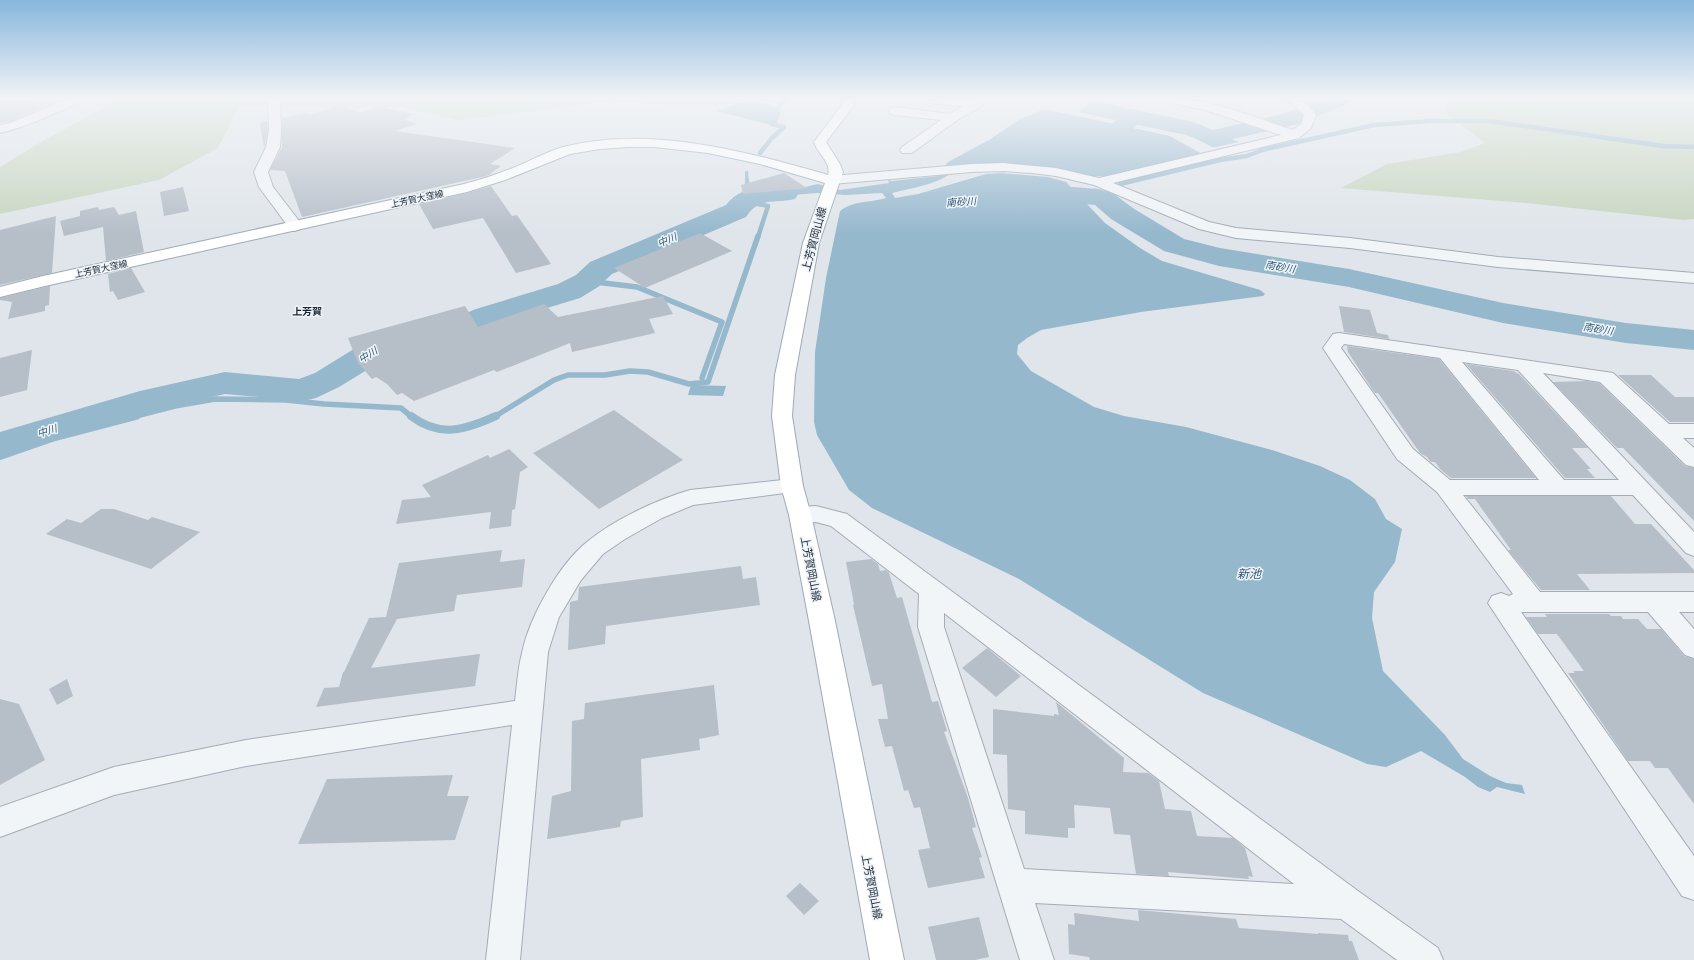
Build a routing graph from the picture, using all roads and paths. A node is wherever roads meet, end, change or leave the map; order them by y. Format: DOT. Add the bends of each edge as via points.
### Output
graph roads {
  1 [pos="273,144"];
  2 [pos="614,144"];
  3 [pos="677,144"];
  4 [pos="821,144"];
  5 [pos="916,144"];
  6 [pos="1261,144"];
  7 [pos="907,150"];
  8 [pos="1099,182"];
  9 [pos="830,187"];
  10 [pos="295,226"];
  11 [pos="1694,278"];
  12 [pos="0,292"];
  13 [pos="1446,354"];
  14 [pos="1524,365"];
  15 [pos="1664,431"];
  16 [pos="1694,431"];
  17 [pos="1694,460"];
  18 [pos="792,486"];
  19 [pos="1445,487"];
  20 [pos="1558,488"];
  21 [pos="1639,488"];
  22 [pos="800,515"];
  23 [pos="1694,547"];
  24 [pos="932,590"];
  25 [pos="1532,602"];
  26 [pos="1655,602"];
  27 [pos="1694,602"];
  28 [pos="1694,648"];
  29 [pos="528,711"];
  30 [pos="0,822"];
  31 [pos="1694,884"];
  32 [pos="1013,885"];
  33 [pos="1346,903"];
  34 [pos="503,960"];
  35 [pos="887,960"];
  36 [pos="1037,960"];
  37 [pos="1426,960"];
  1 -- 10 [label="street" via="261,172 266,187"];
  2 -- 10 [label="main road, 上芳賀大窪線" via="565,151 489,182 467,188"];
  3 -- 9 [label="main road, 上芳賀大窪線" via="790,167 818,178"];
  4 -- 9 [label="main road, 上芳賀岡山線" via="835,166 836,172"];
  5 -- 7 [label="street"];
  6 -- 8 [label="street"];
  8 -- 9 [label="street" via="1056,172 1003,167 941,171"];
  8 -- 11 [label="street" via="1204,226 1236,233 1350,243 1505,263"];
  9 -- 18 [label="main road, 上芳賀岡山線" via="811,243 785,375 782,416"];
  10 -- 12 [label="main road, 上芳賀大窪線"];
  13 -- 14 [label="street"];
  13 -- 19 [label="street" via="1339,338 1332,348 1405,454"];
  13 -- 20 [label="street"];
  14 -- 15 [label="street" via="1606,377"];
  14 -- 21 [label="street"];
  15 -- 16 [label="street"];
  15 -- 17 [label="street"];
  18 -- 22 [label="main road, 上芳賀岡山線"];
  18 -- 29 [label="street" via="690,498 654,512 595,548 572,574 547,614 535,652"];
  19 -- 20 [label="street"];
  19 -- 25 [label="street"];
  20 -- 21 [label="street"];
  21 -- 23 [label="street"];
  22 -- 24 [label="street" via="816,514 839,520"];
  22 -- 35 [label="main road, 上芳賀岡山線"];
  24 -- 32 [label="street" via="932,627"];
  24 -- 33 [label="street"];
  25 -- 26 [label="street"];
  25 -- 31 [label="street" via="1501,603"];
  26 -- 27 [label="street"];
  26 -- 28 [label="street"];
  29 -- 30 [label="street" via="246,753 114,781"];
  29 -- 34 [label="street"];
  32 -- 33 [label="street"];
  32 -- 36 [label="street"];
  33 -- 37 [label="street"];
}
